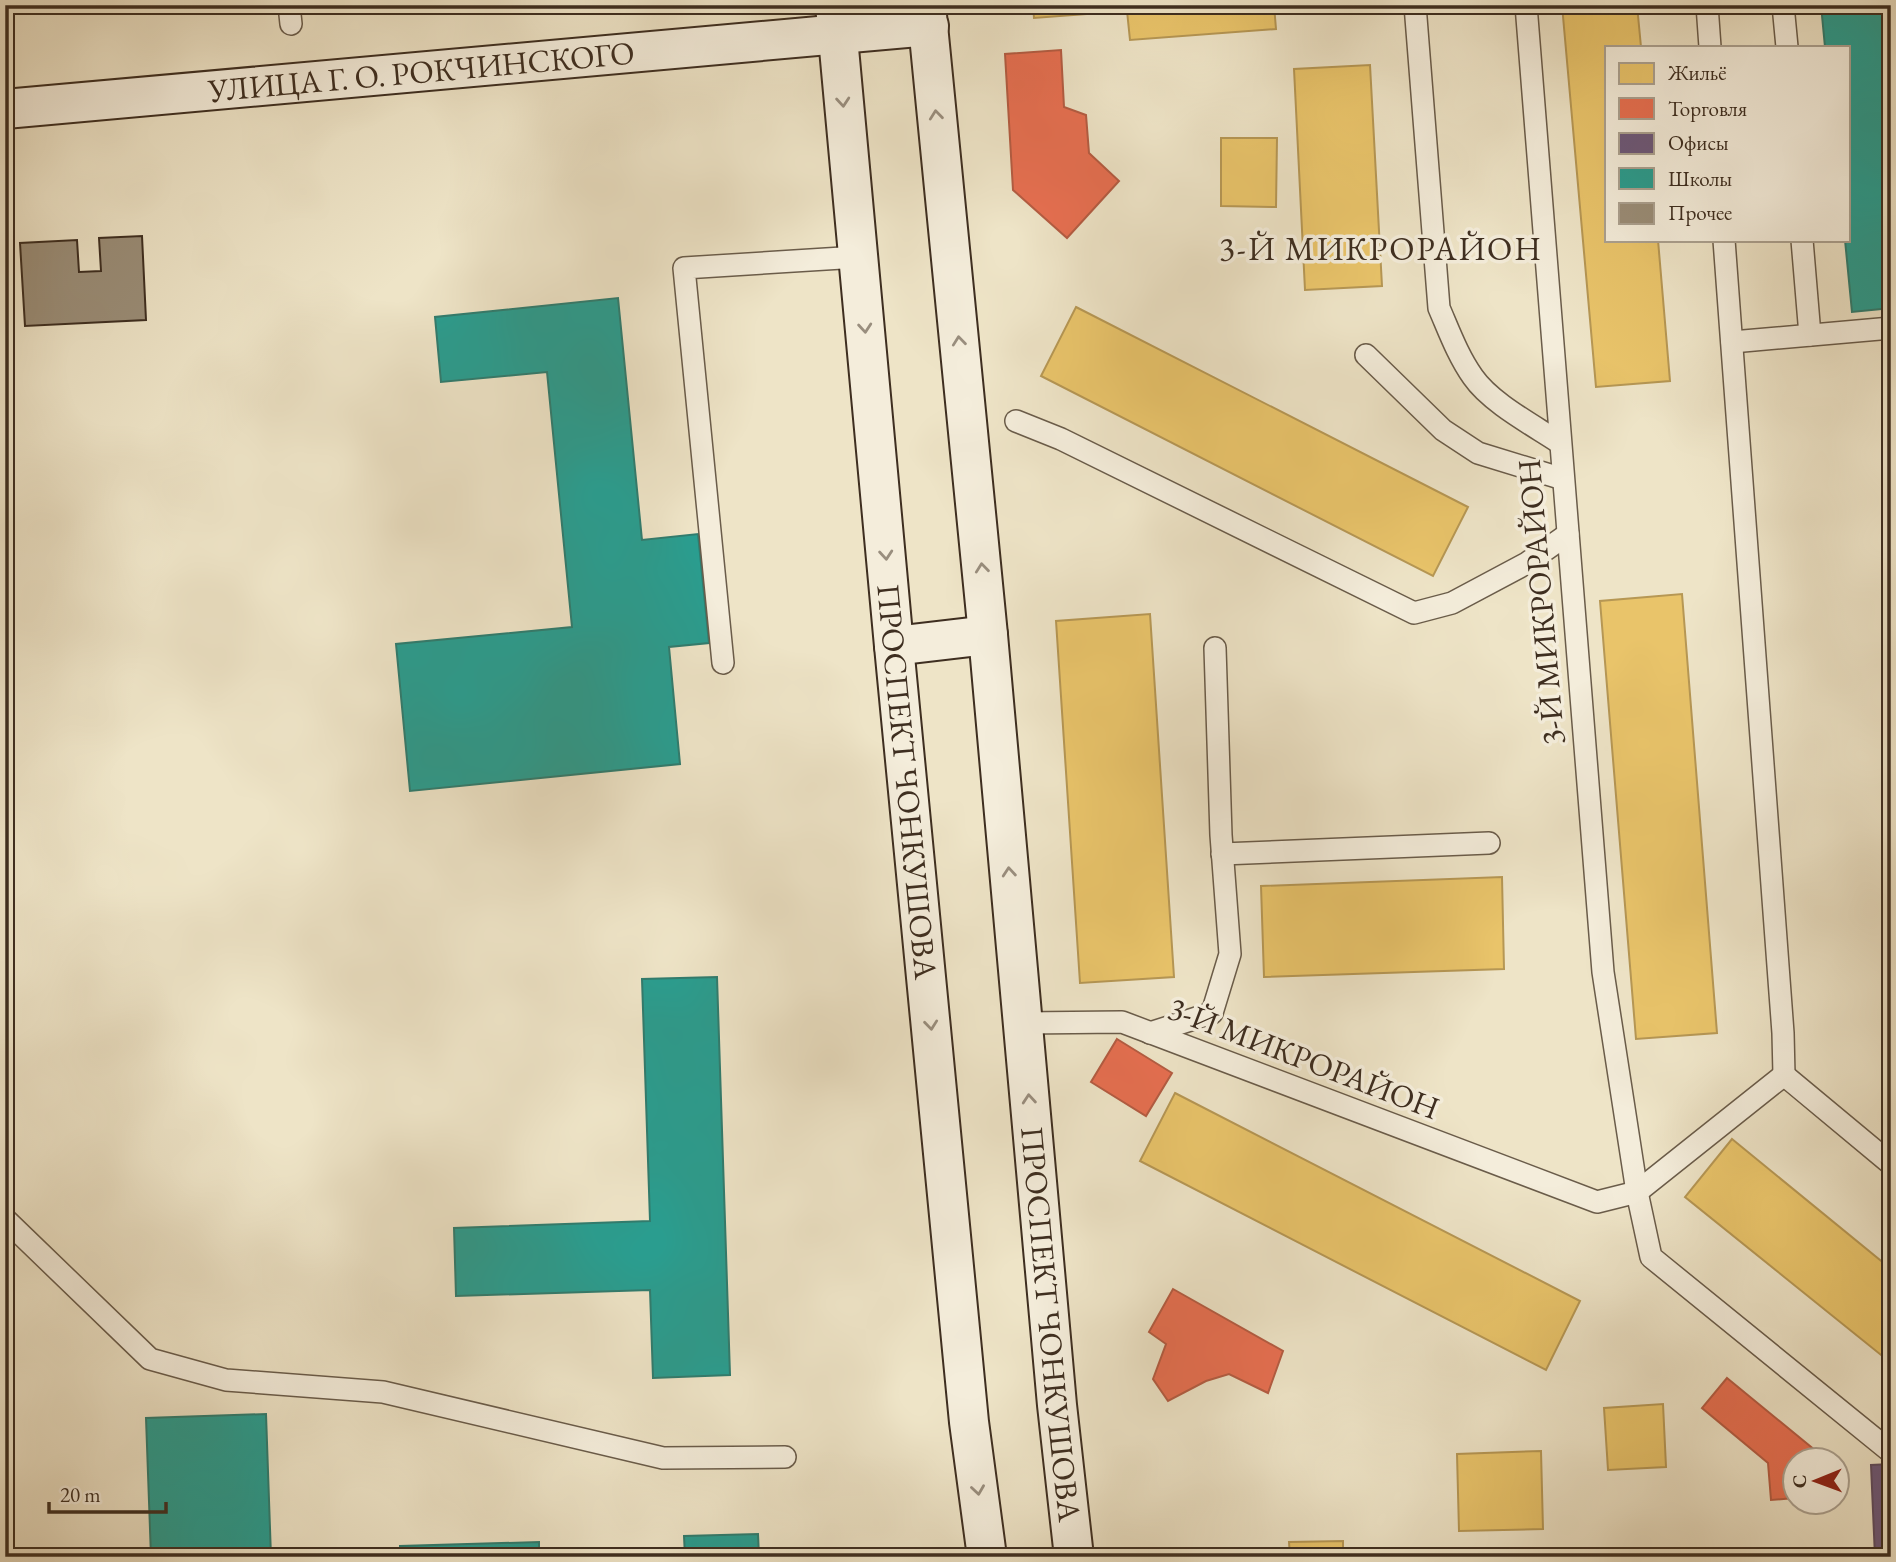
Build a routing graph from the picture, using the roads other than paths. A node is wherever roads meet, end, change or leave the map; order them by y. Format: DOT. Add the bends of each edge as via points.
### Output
graph roads {
  1 [pos="1415,5"];
  2 [pos="1526,5"];
  3 [pos="1707,5"];
  4 [pos="1783,5"];
  5 [pos="927,16"];
  6 [pos="836,20"];
  7 [pos="1710,46"];
  8 [pos="1787,46"];
  9 [pos="5,109"];
  10 [pos="1724,242"];
  11 [pos="1802,242"];
  12 [pos="858,257"];
  13 [pos="1891,328"];
  14 [pos="1810,335"];
  15 [pos="1732,342"];
  16 [pos="1366,355"];
  17 [pos="1016,421"];
  18 [pos="1560,443"];
  19 [pos="1563,479"];
  20 [pos="1568,534"];
  21 [pos="988,635"];
  22 [pos="894,646"];
  23 [pos="1215,648"];
  24 [pos="723,663"];
  25 [pos="1489,843"];
  26 [pos="1222,854"];
  27 [pos="1023,1023"];
  28 [pos="1150,1033"];
  29 [pos="1784,1075"];
  30 [pos="1891,1164"];
  31 [pos="1637,1192"];
  32 [pos="5,1219"];
  33 [pos="1891,1452"];
  34 [pos="785,1457"];
  35 [pos="987,1557"];
  36 [pos="1074,1557"];
  1 -- 18 [label="lane" via="1439,308 1474,379 1500,403"];
  2 -- 18 [label="lane, 3-Й МИКРОРАЙОН"];
  3 -- 7 [label="lane"];
  4 -- 8 [label="lane"];
  5 -- 6 [label="main road, УЛИЦА Г. О. РОКЧИНСКОГО"];
  21 -- 5 [label="main road, ПРОСПЕКТ ЧОНКУШОВА, one-way"];
  6 -- 9 [label="main road, УЛИЦА Г. О. РОКЧИНСКОГО"];
  6 -- 12 [label="main road, ПРОСПЕКТ ЧОНКУШОВА, one-way"];
  10 -- 15 [label="lane"];
  11 -- 14 [label="lane"];
  12 -- 22 [label="main road, ПРОСПЕКТ ЧОНКУШОВА, one-way"];
  12 -- 24 [label="lane" via="684,268"];
  13 -- 14 [label="lane"];
  14 -- 15 [label="lane"];
  15 -- 29 [label="lane"];
  16 -- 19 [label="lane" via="1443,430 1478,453"];
  17 -- 20 [label="lane" via="1414,613 1452,603 1527,564"];
  18 -- 19 [label="lane, 3-Й МИКРОРАЙОН"];
  19 -- 20 [label="lane, 3-Й МИКРОРАЙОН"];
  20 -- 31 [label="lane, 3-Й МИКРОРАЙОН" via="1603,972"];
  21 -- 22 [label="main road"];
  27 -- 21 [label="main road, ПРОСПЕКТ ЧОНКУШОВА, one-way"];
  22 -- 35 [label="main road, ПРОСПЕКТ ЧОНКУШОВА, one-way" via="969,1422"];
  23 -- 26 [label="lane"];
  25 -- 26 [label="lane"];
  26 -- 28 [label="lane" via="1230,954 1212,1013"];
  27 -- 28 [label="lane, 3-Й МИКРОРАЙОН" via="1122,1022"];
  36 -- 27 [label="main road, ПРОСПЕКТ ЧОНКУШОВА, one-way"];
  28 -- 31 [label="lane, 3-Й МИКРОРАЙОН" via="1597,1202"];
  29 -- 30 [label="lane"];
  29 -- 31 [label="lane, 3-Й МИКРОРАЙОН"];
  31 -- 33 [label="lane" via="1651,1257"];
  32 -- 34 [label="lane" via="150,1359 226,1380 383,1392 663,1458"];
}
